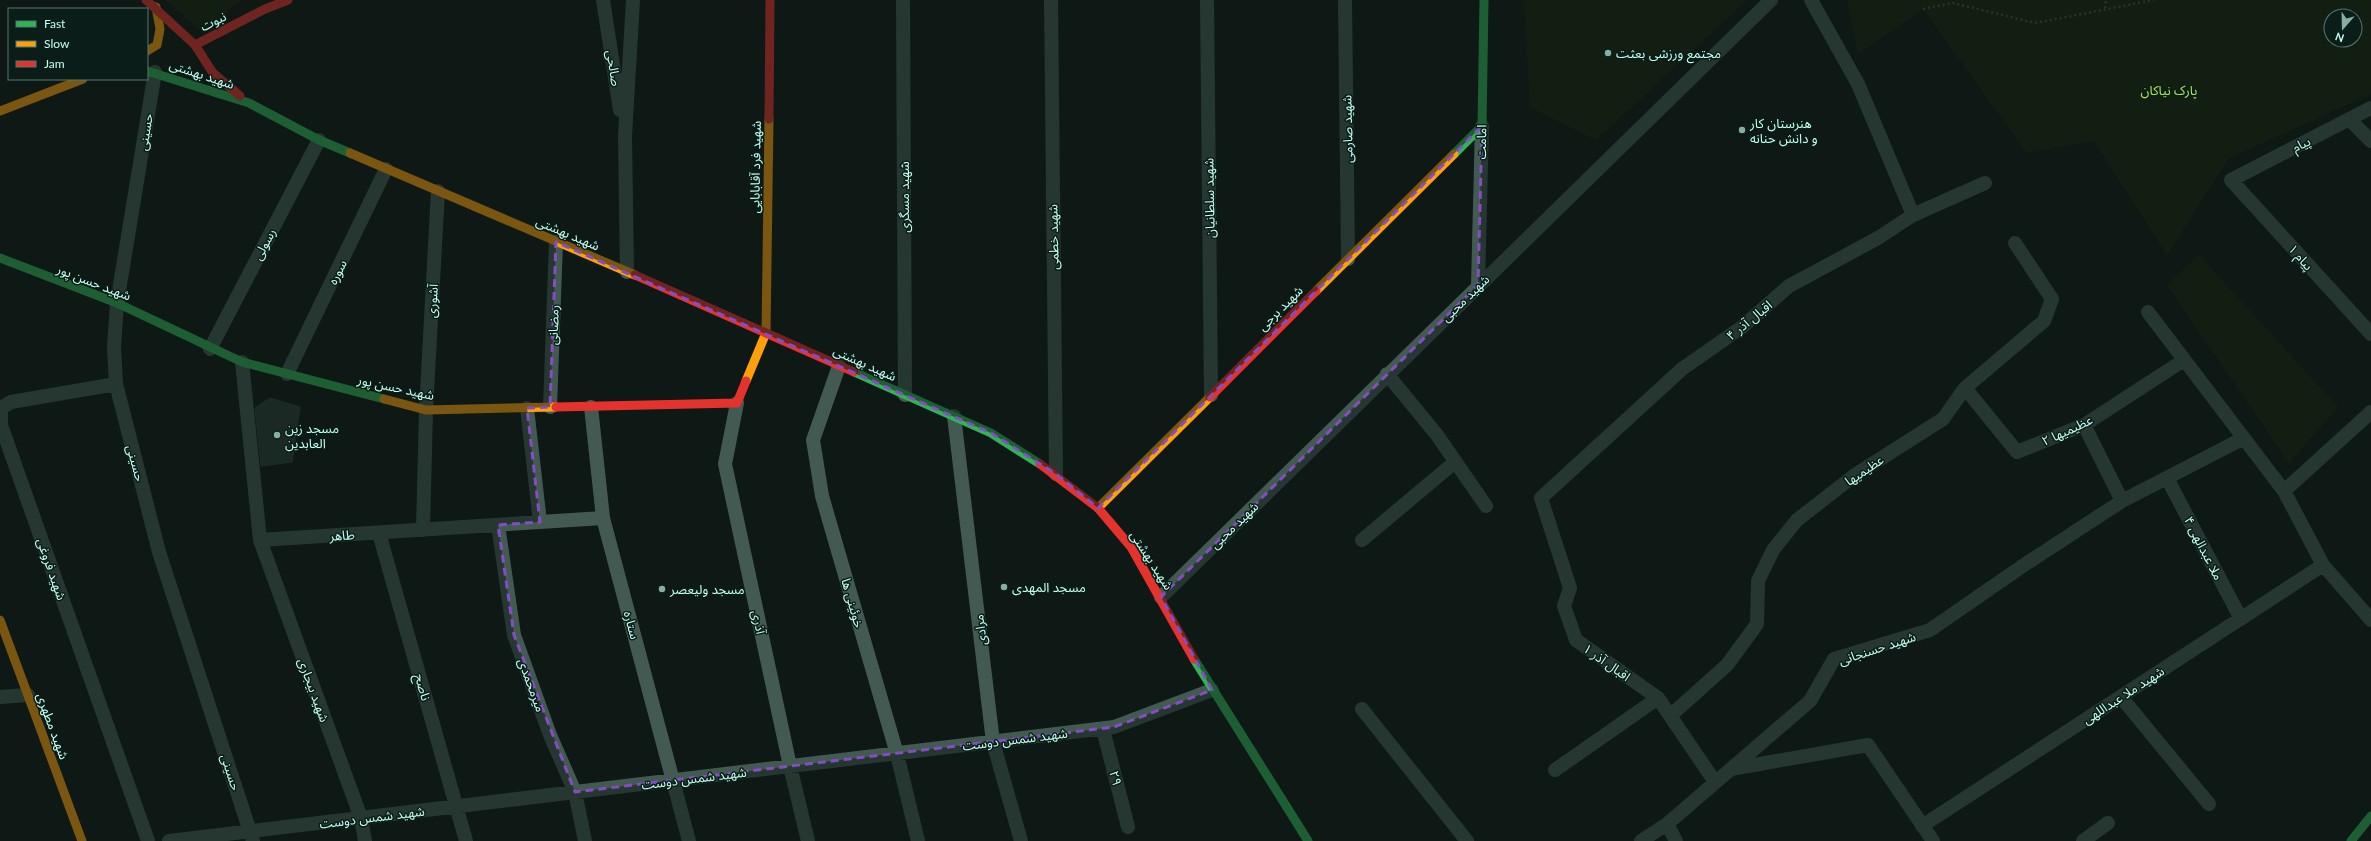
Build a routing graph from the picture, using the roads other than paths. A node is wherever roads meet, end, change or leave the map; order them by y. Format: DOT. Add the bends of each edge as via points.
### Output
graph roads {
  1 [pos="146,0"];
  2 [pos="288,0"];
  3 [pos="603,0"];
  4 [pos="633,0"];
  5 [pos="770,0"];
  6 [pos="902,0"];
  7 [pos="1051,0"];
  8 [pos="1207,0"];
  9 [pos="1345,0"];
  10 [pos="1484,0"];
  11 [pos="1771,0"];
  12 [pos="1811,0"];
  13 [pos="264,4"];
  14 [pos="156,7"];
  15 [pos="195,45"];
  16 [pos="148,50"];
  17 [pos="151,72"];
  18 [pos="80,80"];
  19 [pos="249,103"];
  20 [pos="2371,108"];
  21 [pos="0,111"];
  22 [pos="2349,119"];
  23 [pos="1482,126"];
  24 [pos="624,136"];
  25 [pos="319,140"];
  26 [pos="2371,141"];
  27 [pos="386,169"];
  28 [pos="2231,180"];
  29 [pos="1985,183"];
  30 [pos="438,191"];
  31 [pos="1913,215"];
  32 [pos="556,242"];
  33 [pos="2015,243"];
  34 [pos="0,258"];
  35 [pos="1348,258"];
  36 [pos="627,272"];
  37 [pos="1478,284"];
  38 [pos="117,303"];
  39 [pos="2148,312"];
  40 [pos="766,333"];
  41 [pos="2371,334"];
  42 [pos="210,349"];
  43 [pos="2184,360"];
  44 [pos="242,362"];
  45 [pos="838,366"];
  46 [pos="287,374"];
  47 [pos="1387,374"];
  48 [pos="116,384"];
  49 [pos="1965,388"];
  50 [pos="905,395"];
  51 [pos="1211,395"];
  52 [pos="737,403"];
  53 [pos="550,407"];
  54 [pos="591,407"];
  55 [pos="527,408"];
  56 [pos="426,410"];
  57 [pos="2371,412"];
  58 [pos="954,416"];
  59 [pos="2084,425"];
  60 [pos="2244,438"];
  61 [pos="1455,462"];
  62 [pos="1056,474"];
  63 [pos="2167,478"];
  64 [pos="2284,491"];
  65 [pos="1541,498"];
  66 [pos="2122,501"];
  67 [pos="1486,506"];
  68 [pos="1098,508"];
  69 [pos="603,518"];
  70 [pos="540,522"];
  71 [pos="498,525"];
  72 [pos="423,530"];
  73 [pos="379,532"];
  74 [pos="260,540"];
  75 [pos="1362,540"];
  76 [pos="2323,565"];
  77 [pos="1161,597"];
  78 [pos="2241,619"];
  79 [pos="0,620"];
  80 [pos="2371,620"];
  81 [pos="1212,690"];
  82 [pos="28,696"];
  83 [pos="2121,697"];
  84 [pos="0,698"];
  85 [pos="1658,698"];
  86 [pos="1362,709"];
  87 [pos="1670,716"];
  88 [pos="1103,729"];
  89 [pos="993,742"];
  90 [pos="897,754"];
  91 [pos="790,766"];
  92 [pos="1730,769"];
  93 [pos="1555,770"];
  94 [pos="675,780"];
  95 [pos="1715,782"];
  96 [pos="575,792"];
  97 [pos="2209,804"];
  98 [pos="458,806"];
  99 [pos="2371,816"];
  100 [pos="360,818"];
  101 [pos="2108,823"];
  102 [pos="1667,824"];
  103 [pos="1922,826"];
  104 [pos="1128,827"];
  105 [pos="252,836"];
  106 [pos="82,841"];
  107 [pos="148,841"];
  108 [pos="169,841"];
  109 [pos="365,841"];
  110 [pos="466,841"];
  111 [pos="585,841"];
  112 [pos="689,841"];
  113 [pos="808,841"];
  114 [pos="918,841"];
  115 [pos="1021,841"];
  116 [pos="1308,841"];
  117 [pos="1467,841"];
  118 [pos="1641,841"];
  119 [pos="1676,841"];
  120 [pos="1933,841"];
  121 [pos="2083,841"];
  122 [pos="2352,841"];
  1 -- 14 [label="street, شهید بهشتی"];
  2 -- 13 [label="street, نبوت"];
  3 -- 24 [label="street, صالحی"];
  4 -- 24 [label="street, صالحی"];
  5 -- 40 [label="street, شهید فرد آقابابایی"];
  6 -- 50 [label="street, شهید مسگری"];
  7 -- 62 [label="street, شهید خطمی"];
  8 -- 51 [label="street, شهید سلطانیان"];
  9 -- 35 [label="street, شهید صارمی"];
  10 -- 23 [label="street, امامت"];
  11 -- 37 [label="street, شهید محبی"];
  12 -- 31 [label="street" via="1858,84"];
  13 -- 15 [label="street, نبوت"];
  14 -- 15 [label="street, شهید بهشتی"];
  14 -- 16 [label="street" via="160,29 157,44"];
  15 -- 19 [label="street, شهید بهشتی" via="213,73"];
  17 -- 19 [label="street, شهید بهشتی"];
  17 -- 38 [label="street, حسینی"];
  18 -- 21 [label="street"];
  19 -- 25 [label="street, شهید بهشتی"];
  20 -- 22 [label="street, پیام"];
  22 -- 26 [label="street"];
  22 -- 28 [label="street, پیام"];
  23 -- 35 [label="street, شهید برجی"];
  23 -- 37 [label="street, امامت"];
  24 -- 36 [label="street, صالحی"];
  25 -- 27 [label="street, شهید بهشتی"];
  25 -- 42 [label="street, رسولی"];
  27 -- 30 [label="street, شهید بهشتی"];
  27 -- 46 [label="street, سوره"];
  28 -- 41 [label="street, پیام ۱"];
  29 -- 31 [label="street, اقبال آذر ۴"];
  30 -- 32 [label="street, شهید بهشتی"];
  30 -- 56 [label="street, آشوری"];
  31 -- 65 [label="street, اقبال آذر ۴" via="1878,238 1789,286 1742,327 1682,369"];
  32 -- 36 [label="street, شهید بهشتی"];
  32 -- 53 [label="street, رمضانی"];
  33 -- 49 [label="street, عظیمیها" via="2052,299 2044,321"];
  34 -- 38 [label="street, شهید حسن پور"];
  35 -- 51 [label="street, شهید برجی"];
  36 -- 40 [label="street, شهید بهشتی"];
  37 -- 47 [label="street, شهید محبی"];
  38 -- 42 [label="street, شهید حسن پور"];
  38 -- 48 [label="street, حسینی" via="114,347"];
  39 -- 43 [label="street"];
  40 -- 45 [label="street, شهید بهشتی"];
  40 -- 52 [label="street"];
  42 -- 44 [label="street, شهید حسن پور"];
  43 -- 59 [label="street, عظیمیها ۲"];
  43 -- 60 [label="street"];
  44 -- 46 [label="street, شهید حسن پور"];
  44 -- 74 [label="street"];
  45 -- 50 [label="street, شهید بهشتی"];
  45 -- 90 [label="street, خوئینی ها" via="813,440 822,496"];
  46 -- 56 [label="street, شهید حسن پور"];
  47 -- 61 [label="street" via="1437,435"];
  47 -- 77 [label="street, شهید محبی"];
  48 -- 105 [label="street, حسینی" via="159,552"];
  48 -- 107 [label="street, شهید فروغی" via="11,402 1,408 1,425"];
  49 -- 59 [label="street, عظیمیها ۲" via="2018,452"];
  49 -- 87 [label="street, عظیمیها" via="1943,419 1855,475 1797,520 1772,550 1758,581 1757,624 1727,665"];
  50 -- 58 [label="street, شهید بهشتی"];
  51 -- 68 [label="street, شهید برجی"];
  52 -- 54 [label="street, شهید حسن پور"];
  52 -- 91 [label="street, آذری" via="725,464"];
  53 -- 54 [label="street, شهید حسن پور"];
  53 -- 55 [label="street, شهید حسن پور"];
  54 -- 69 [label="street, ستاره"];
  55 -- 56 [label="street, شهید حسن پور"];
  55 -- 70 [label="street"];
  56 -- 72 [label="street, آشوری"];
  57 -- 64 [label="street"];
  58 -- 62 [label="street, شهید بهشتی" via="991,432"];
  58 -- 89 [label="street, مرادی"];
  59 -- 66 [label="street"];
  60 -- 63 [label="street, شهید حسنجانی"];
  60 -- 64 [label="street"];
  61 -- 67 [label="street"];
  61 -- 75 [label="street"];
  62 -- 68 [label="street, شهید بهشتی"];
  63 -- 66 [label="street, شهید حسنجانی"];
  63 -- 78 [label="street, ملا عبدالهی ۴"];
  64 -- 76 [label="street"];
  65 -- 85 [label="street, اقبال آذر ۱" via="1570,588 1564,606 1576,640"];
  66 -- 92 [label="street, شهید حسنجانی" via="1930,630 1834,659 1810,701"];
  68 -- 77 [label="street, شهید بهشتی" via="1132,547"];
  69 -- 70 [label="street, طاهر"];
  69 -- 94 [label="street, ستاره"];
  70 -- 71 [label="street, طاهر"];
  71 -- 72 [label="street, طاهر"];
  71 -- 96 [label="street, میرمحمدی" via="514,635 550,735"];
  72 -- 73 [label="street, طاهر"];
  73 -- 74 [label="street, طاهر"];
  73 -- 98 [label="street, ناصح"];
  74 -- 100 [label="street, شهید بیجاری"];
  76 -- 78 [label="street, شهید ملا عبداللهی"];
  76 -- 80 [label="street"];
  77 -- 81 [label="street, شهید بهشتی"];
  78 -- 83 [label="street, شهید ملا عبداللهی"];
  79 -- 82 [label="street, شهید مطهری"];
  81 -- 88 [label="street, شهید شمس دوست"];
  81 -- 116 [label="street, شهید بهشتی"];
  82 -- 84 [label="street"];
  82 -- 106 [label="street, شهید مطهری"];
  83 -- 97 [label="street"];
  83 -- 103 [label="street, شهید ملا عبداللهی"];
  85 -- 87 [label="street, اقبال آذر ۱"];
  85 -- 93 [label="street"];
  86 -- 117 [label="street"];
  87 -- 95 [label="street, اقبال آذر ۱"];
  88 -- 89 [label="street, شهید شمس دوست"];
  88 -- 104 [label="street, ۲۹"];
  89 -- 90 [label="street, شهید شمس دوست"];
  89 -- 115 [label="street, مرادی"];
  90 -- 91 [label="street, شهید شمس دوست"];
  90 -- 114 [label="street, خوئینی ها"];
  91 -- 94 [label="street, شهید شمس دوست"];
  91 -- 113 [label="street, آذری"];
  92 -- 95 [label="street, شهید حسنجانی"];
  92 -- 103 [label="street" via="1868,745"];
  94 -- 96 [label="street, شهید شمس دوست"];
  94 -- 112 [label="street, ستاره"];
  95 -- 102 [label="street, شهید حسنجانی"];
  96 -- 98 [label="street, شهید شمس دوست"];
  96 -- 111 [label="street, میرمحمدی"];
  98 -- 100 [label="street, شهید شمس دوست"];
  98 -- 110 [label="street, ناصح"];
  99 -- 122 [label="street"];
  100 -- 105 [label="street, شهید شمس دوست"];
  100 -- 109 [label="street, شهید بیجاری"];
  101 -- 121 [label="street"];
  102 -- 118 [label="street, شهید حسنجانی"];
  102 -- 119 [label="street"];
  103 -- 120 [label="street"];
  105 -- 108 [label="street, شهید شمس دوست"];
}
